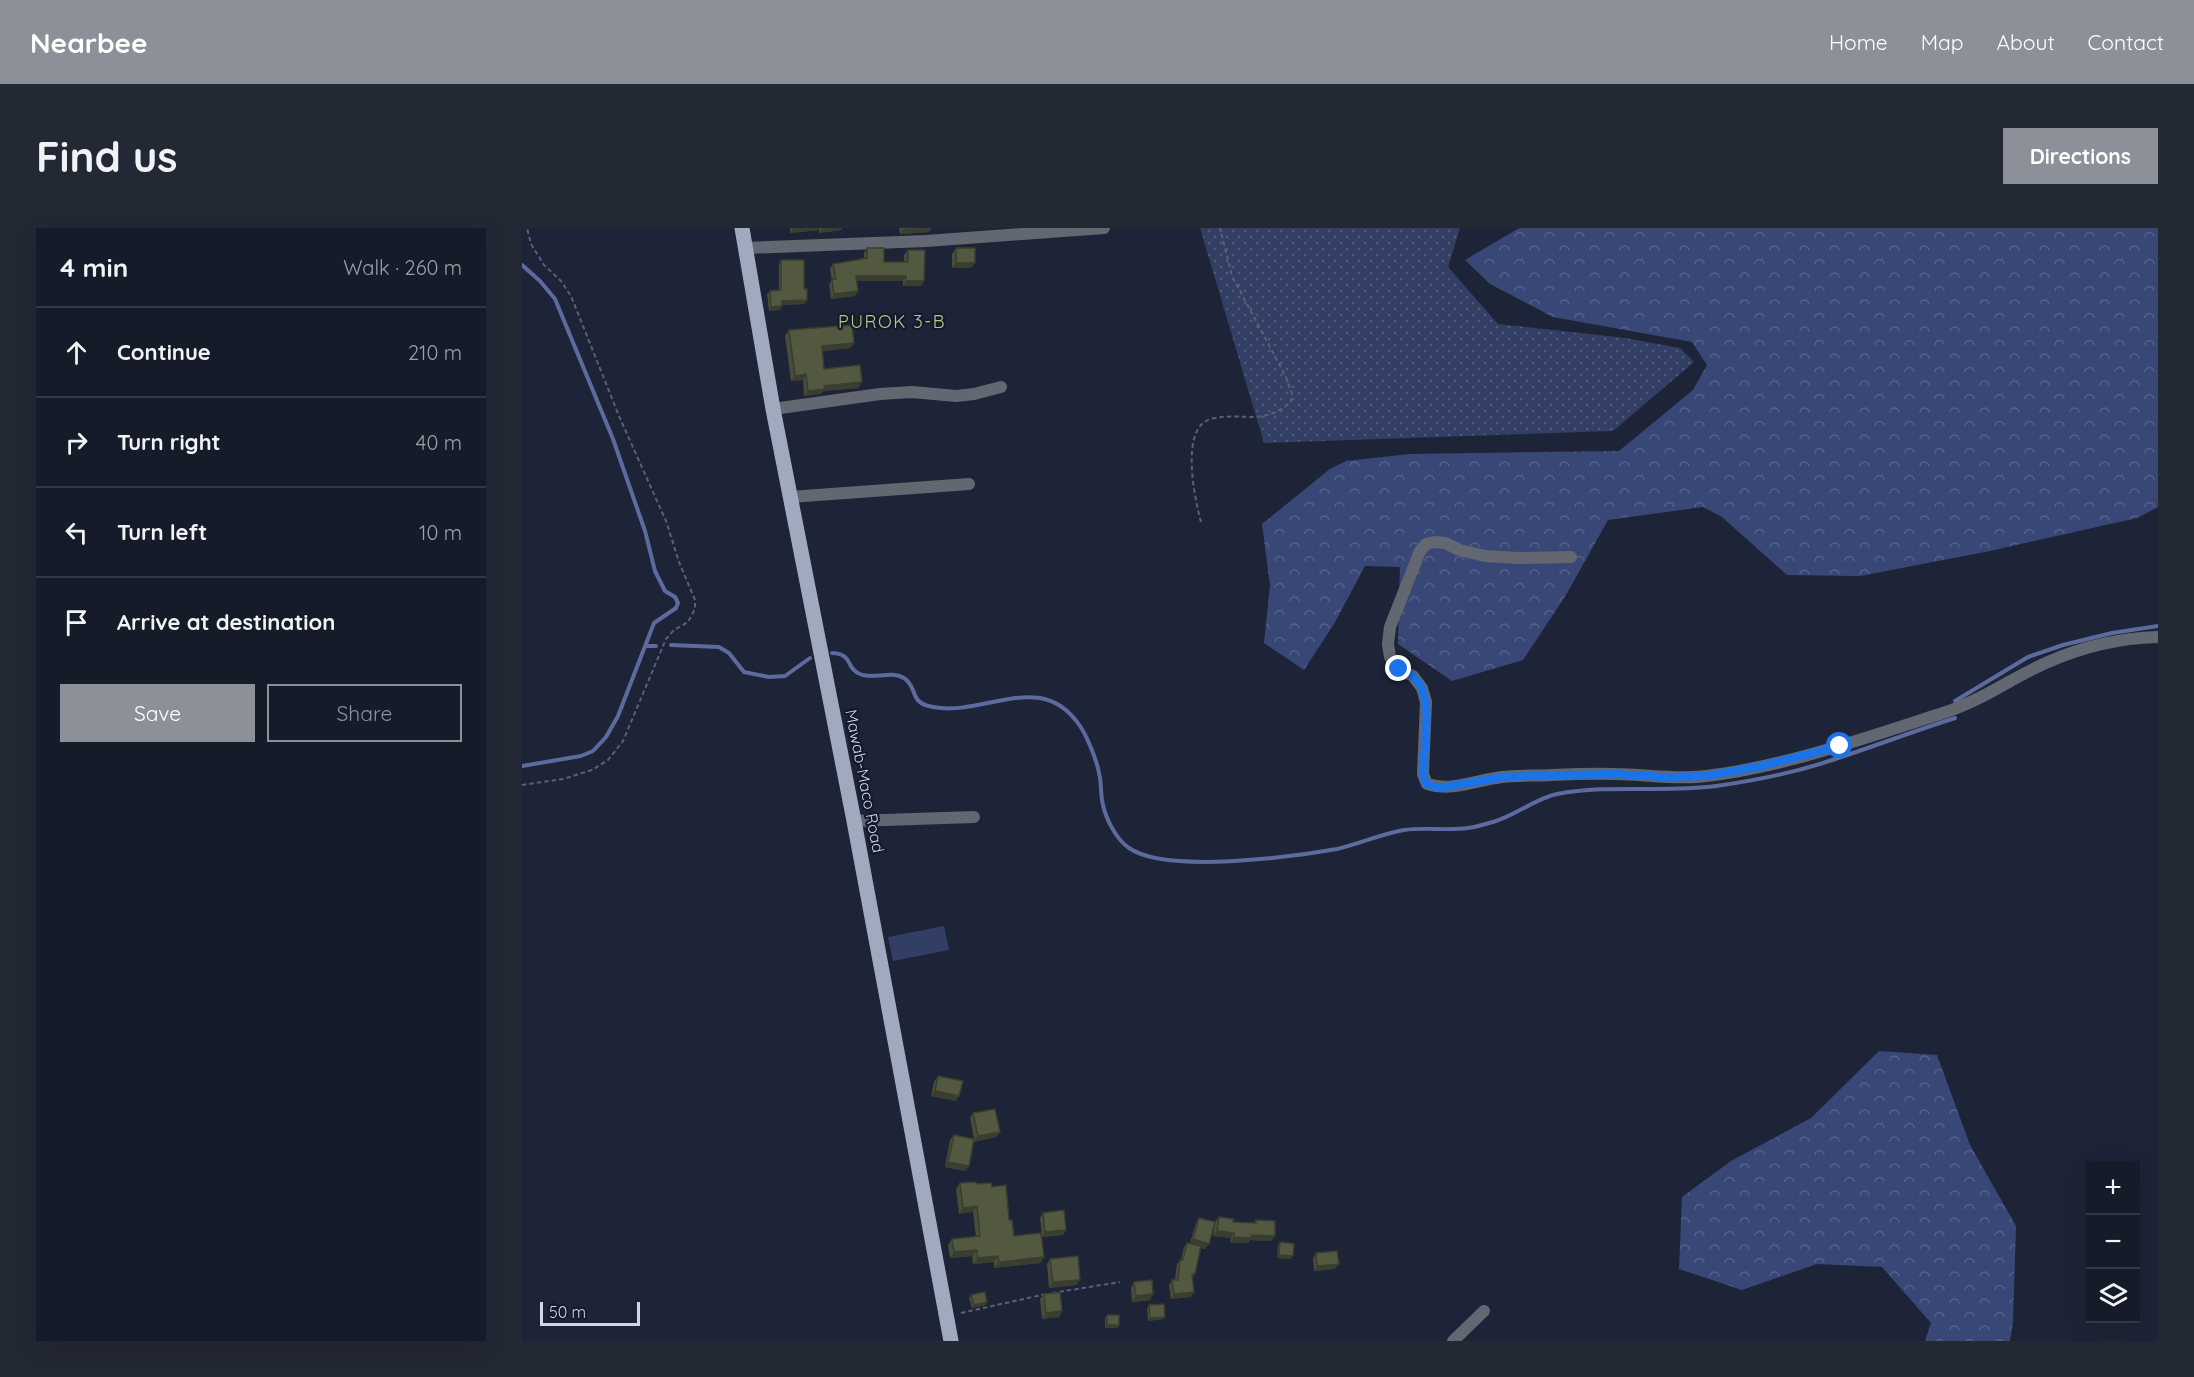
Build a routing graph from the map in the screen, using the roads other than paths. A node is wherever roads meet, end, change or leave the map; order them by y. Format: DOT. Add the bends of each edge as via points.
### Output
graph roads {
  1 [pos="742,228"];
  2 [pos="1104,228"];
  3 [pos="746,248"];
  4 [pos="1001,387"];
  5 [pos="773,410"];
  6 [pos="969,484"];
  7 [pos="790,496"];
  8 [pos="1571,557"];
  9 [pos="2158,637"];
  10 [pos="974,817"];
  11 [pos="854,821"];
  12 [pos="1484,1311"];
  13 [pos="951,1341"];
  14 [pos="1454,1341"];
  1 -- 3 [label="main road, Mawab-Maco Road"];
  2 -- 3 [label="street" via="926,241"];
  3 -- 5 [label="main road, Mawab-Maco Road"];
  4 -- 5 [label="street" via="956,396 880,394"];
  5 -- 7 [label="main road, Mawab-Maco Road"];
  6 -- 7 [label="street"];
  7 -- 11 [label="main road, Mawab-Maco Road"];
  8 -- 9 [label="street" via="1485,556 1434,542 1426,544 1420,552 1390,627 1388,644 1390,657 1399,669 1413,676 1424,695 1426,784 1439,788 1503,777 1560,775 1705,776 1757,767 1840,746 1947,711 2049,661 2093,647"];
  10 -- 11 [label="street"];
  11 -- 13 [label="main road, Mawab-Maco Road"];
  12 -- 14 [label="street"];
}
